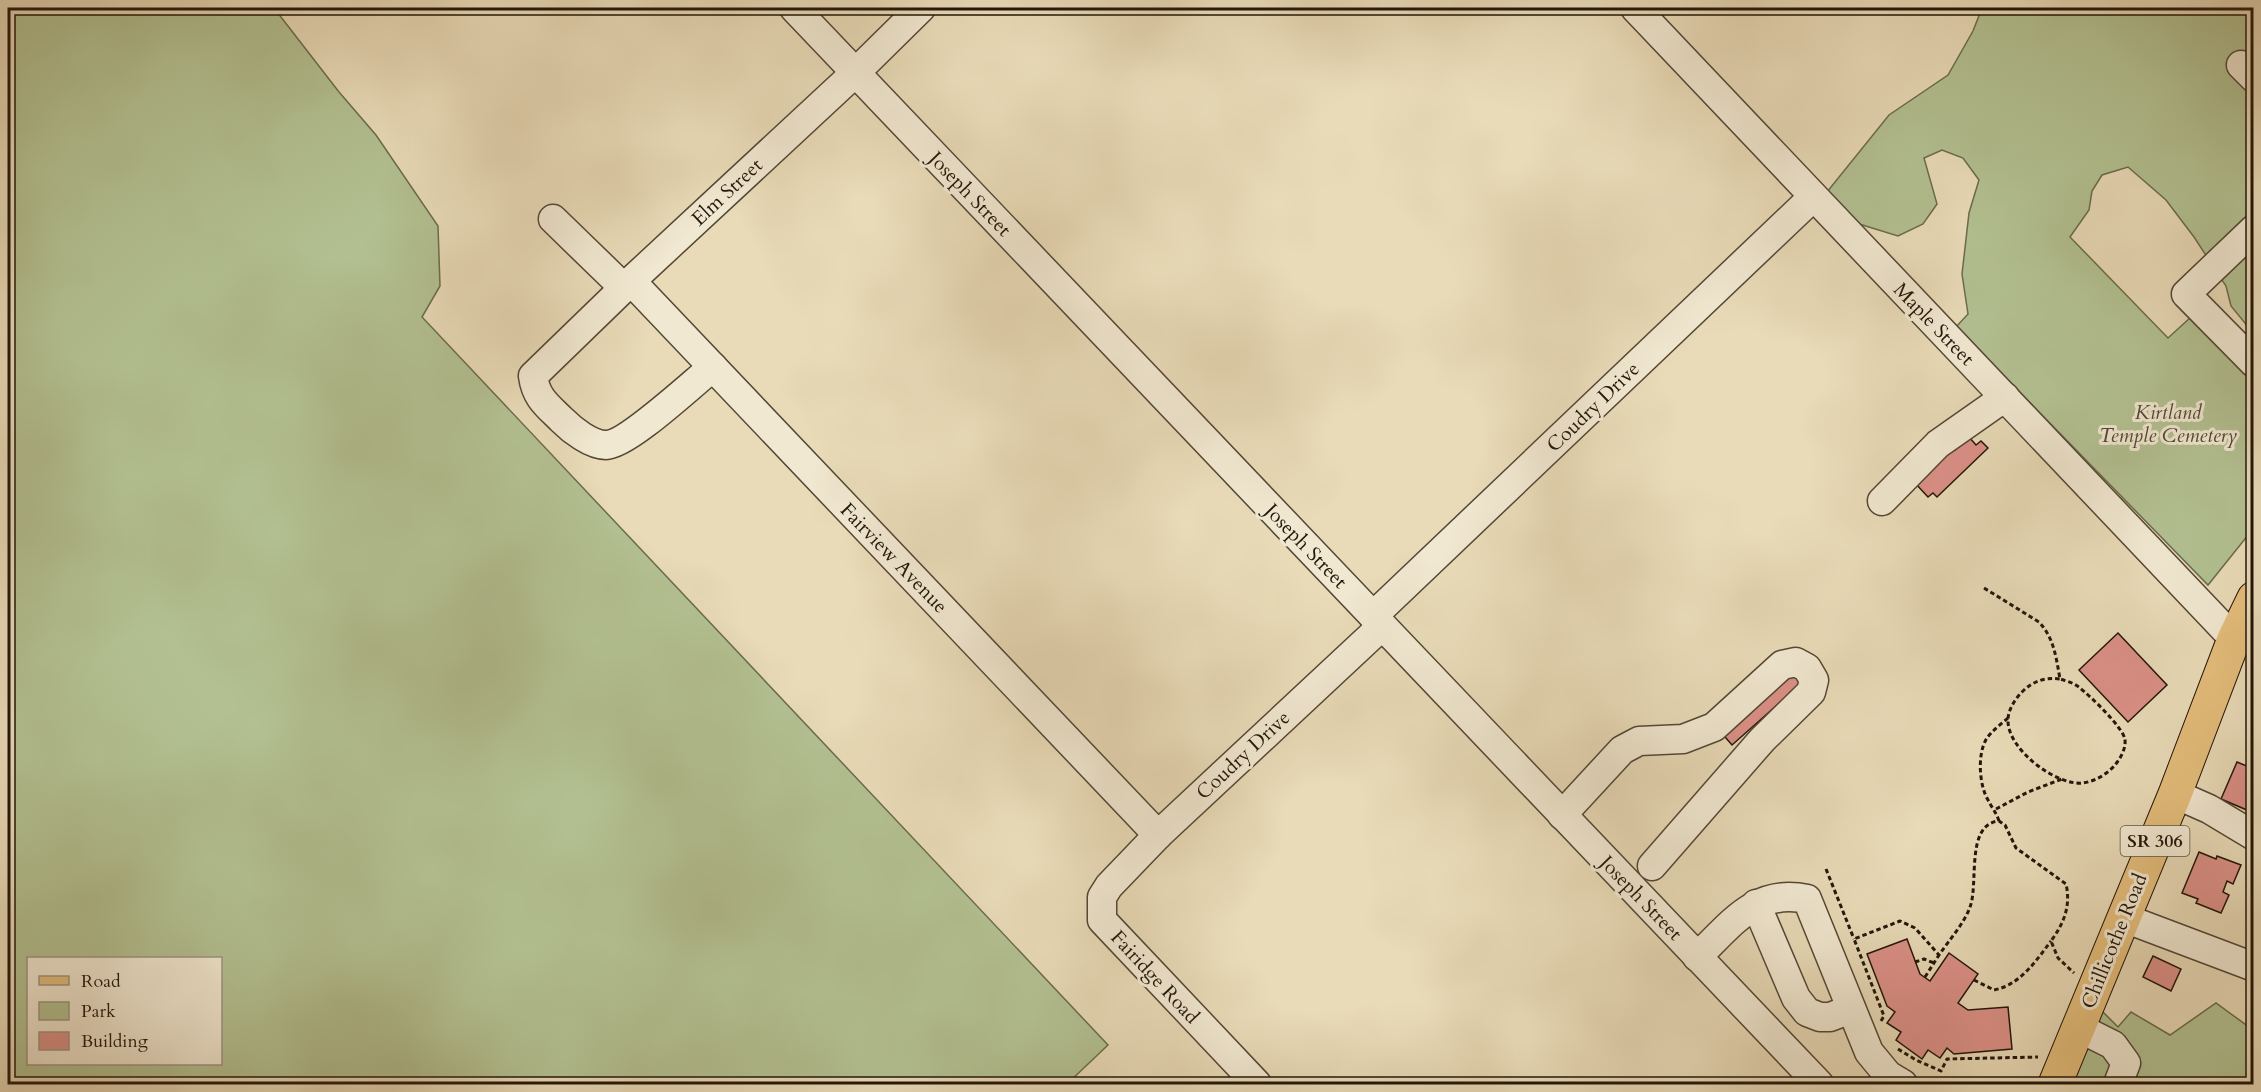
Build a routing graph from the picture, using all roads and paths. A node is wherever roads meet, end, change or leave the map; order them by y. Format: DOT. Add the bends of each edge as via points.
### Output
graph roads {
  1 [pos="794,8"];
  2 [pos="921,8"];
  3 [pos="1635,8"];
  4 [pos="855,73"];
  5 [pos="1813,197"];
  6 [pos="553,219"];
  7 [pos="2253,229"];
  8 [pos="628,285"];
  9 [pos="2253,363"];
  10 [pos="712,367"];
  11 [pos="2005,397"];
  12 [pos="1882,501"];
  13 [pos="1984,588"];
  14 [pos="2253,598"];
  15 [pos="1377,621"];
  16 [pos="2234,639"];
  17 [pos="2060,678"];
  18 [pos="2008,718"];
  19 [pos="2062,779"];
  20 [pos="2175,794"];
  21 [pos="1996,809"];
  22 [pos="1562,815"];
  23 [pos="1999,821"];
  24 [pos="1158,835"];
  25 [pos="2253,836"];
  26 [pos="1652,866"];
  27 [pos="1826,869"];
  28 [pos="1622,878"];
  29 [pos="1642,900"];
  30 [pos="1749,909"];
  31 [pos="2124,918"];
  32 [pos="1854,939"];
  33 [pos="2052,941"];
  34 [pos="1939,955"];
  35 [pos="1697,957"];
  36 [pos="1915,962"];
  37 [pos="1934,963"];
  38 [pos="2253,967"];
  39 [pos="2078,976"];
  40 [pos="1925,977"];
  41 [pos="1974,980"];
  42 [pos="1851,1010"];
  43 [pos="1880,1022"];
  44 [pos="2079,1028"];
  45 [pos="1894,1046"];
  46 [pos="2049,1071"];
  47 [pos="1890,1081"];
  48 [pos="1257,1084"];
  49 [pos="1819,1084"];
  50 [pos="2118,1084"];
  1 -- 4 [label="street, Joseph Street"];
  2 -- 4 [label="street, Elm Street"];
  3 -- 5 [label="street, Maple Street"];
  4 -- 8 [label="street, Elm Street"];
  4 -- 15 [label="street, Joseph Street"];
  5 -- 11 [label="street, Maple Street"];
  5 -- 15 [label="street, Coudry Drive"];
  6 -- 8 [label="street, Fairview Avenue"];
  7 -- 9 [label="street" via="2186,294"];
  8 -- 10 [label="street, Fairview Avenue"];
  8 -- 10 [label="street, Elm Street" via="533,375 543,402 566,424 594,442 607,445 634,431"];
  10 -- 24 [label="street, Fairview Avenue"];
  11 -- 12 [label="street" via="1938,444"];
  11 -- 16 [label="street, Maple Street"];
  13 -- 17 [label="path" via="2046,629 2053,642"];
  14 -- 16 [label="main road, Chillicothe Road / SR 306"];
  15 -- 22 [label="street, Joseph Street"];
  15 -- 24 [label="street, Coudry Drive"];
  16 -- 20 [label="main road, Chillicothe Road / SR 306"];
  17 -- 18 [label="path" via="2028,686 2011,707"];
  17 -- 19 [label="path" via="2081,689 2126,740 2123,753 2096,780 2073,783"];
  18 -- 19 [label="path" via="2009,730 2020,749"];
  18 -- 21 [label="path" via="1987,739 1981,753 1984,789"];
  19 -- 21 [label="path"];
  20 -- 25 [label="street" via="2209,808"];
  20 -- 31 [label="main road, Chillicothe Road / SR 306"];
  21 -- 23 [label="path"];
  22 -- 26 [label="street" via="1622,750 1639,741 1683,739 1714,727 1782,665 1796,662 1808,668 1814,680 1811,692 1762,740"];
  22 -- 28 [label="street, Joseph Street"];
  23 -- 33 [label="path" via="2016,848 2066,884 2066,914"];
  23 -- 34 [label="path" via="1992,821 1978,837 1973,900"];
  24 -- 48 [label="street, Fairidge Road" via="1101,897 1102,920"];
  26 -- 28 [label="street" via="1645,862 1636,865"];
  26 -- 29 [label="street" via="1654,882"];
  27 -- 32 [label="path"];
  28 -- 29 [label="street, Joseph Street"];
  29 -- 35 [label="street, Joseph Street"];
  30 -- 35 [label="street"];
  30 -- 42 [label="street" via="1807,1012 1830,1017"];
  30 -- 42 [label="street" via="1783,896 1807,899"];
  31 -- 38 [label="street"];
  31 -- 44 [label="main road, Chillicothe Road / SR 306"];
  32 -- 34 [label="path" via="1900,921 1915,928"];
  32 -- 43 [label="path" via="1884,1016"];
  33 -- 39 [label="path" via="2058,958"];
  33 -- 41 [label="path" via="2012,983 1994,990"];
  34 -- 37 [label="path"];
  35 -- 49 [label="street, Joseph Street"];
  36 -- 37 [label="path" via="1924,959"];
  37 -- 40 [label="path"];
  42 -- 47 [label="street" via="1869,1052"];
  44 -- 46 [label="main road, Chillicothe Road / SR 306"];
  44 -- 50 [label="street" via="2113,1045 2126,1063"];
  45 -- 46 [label="path" via="1941,1071 1947,1059"];
}
